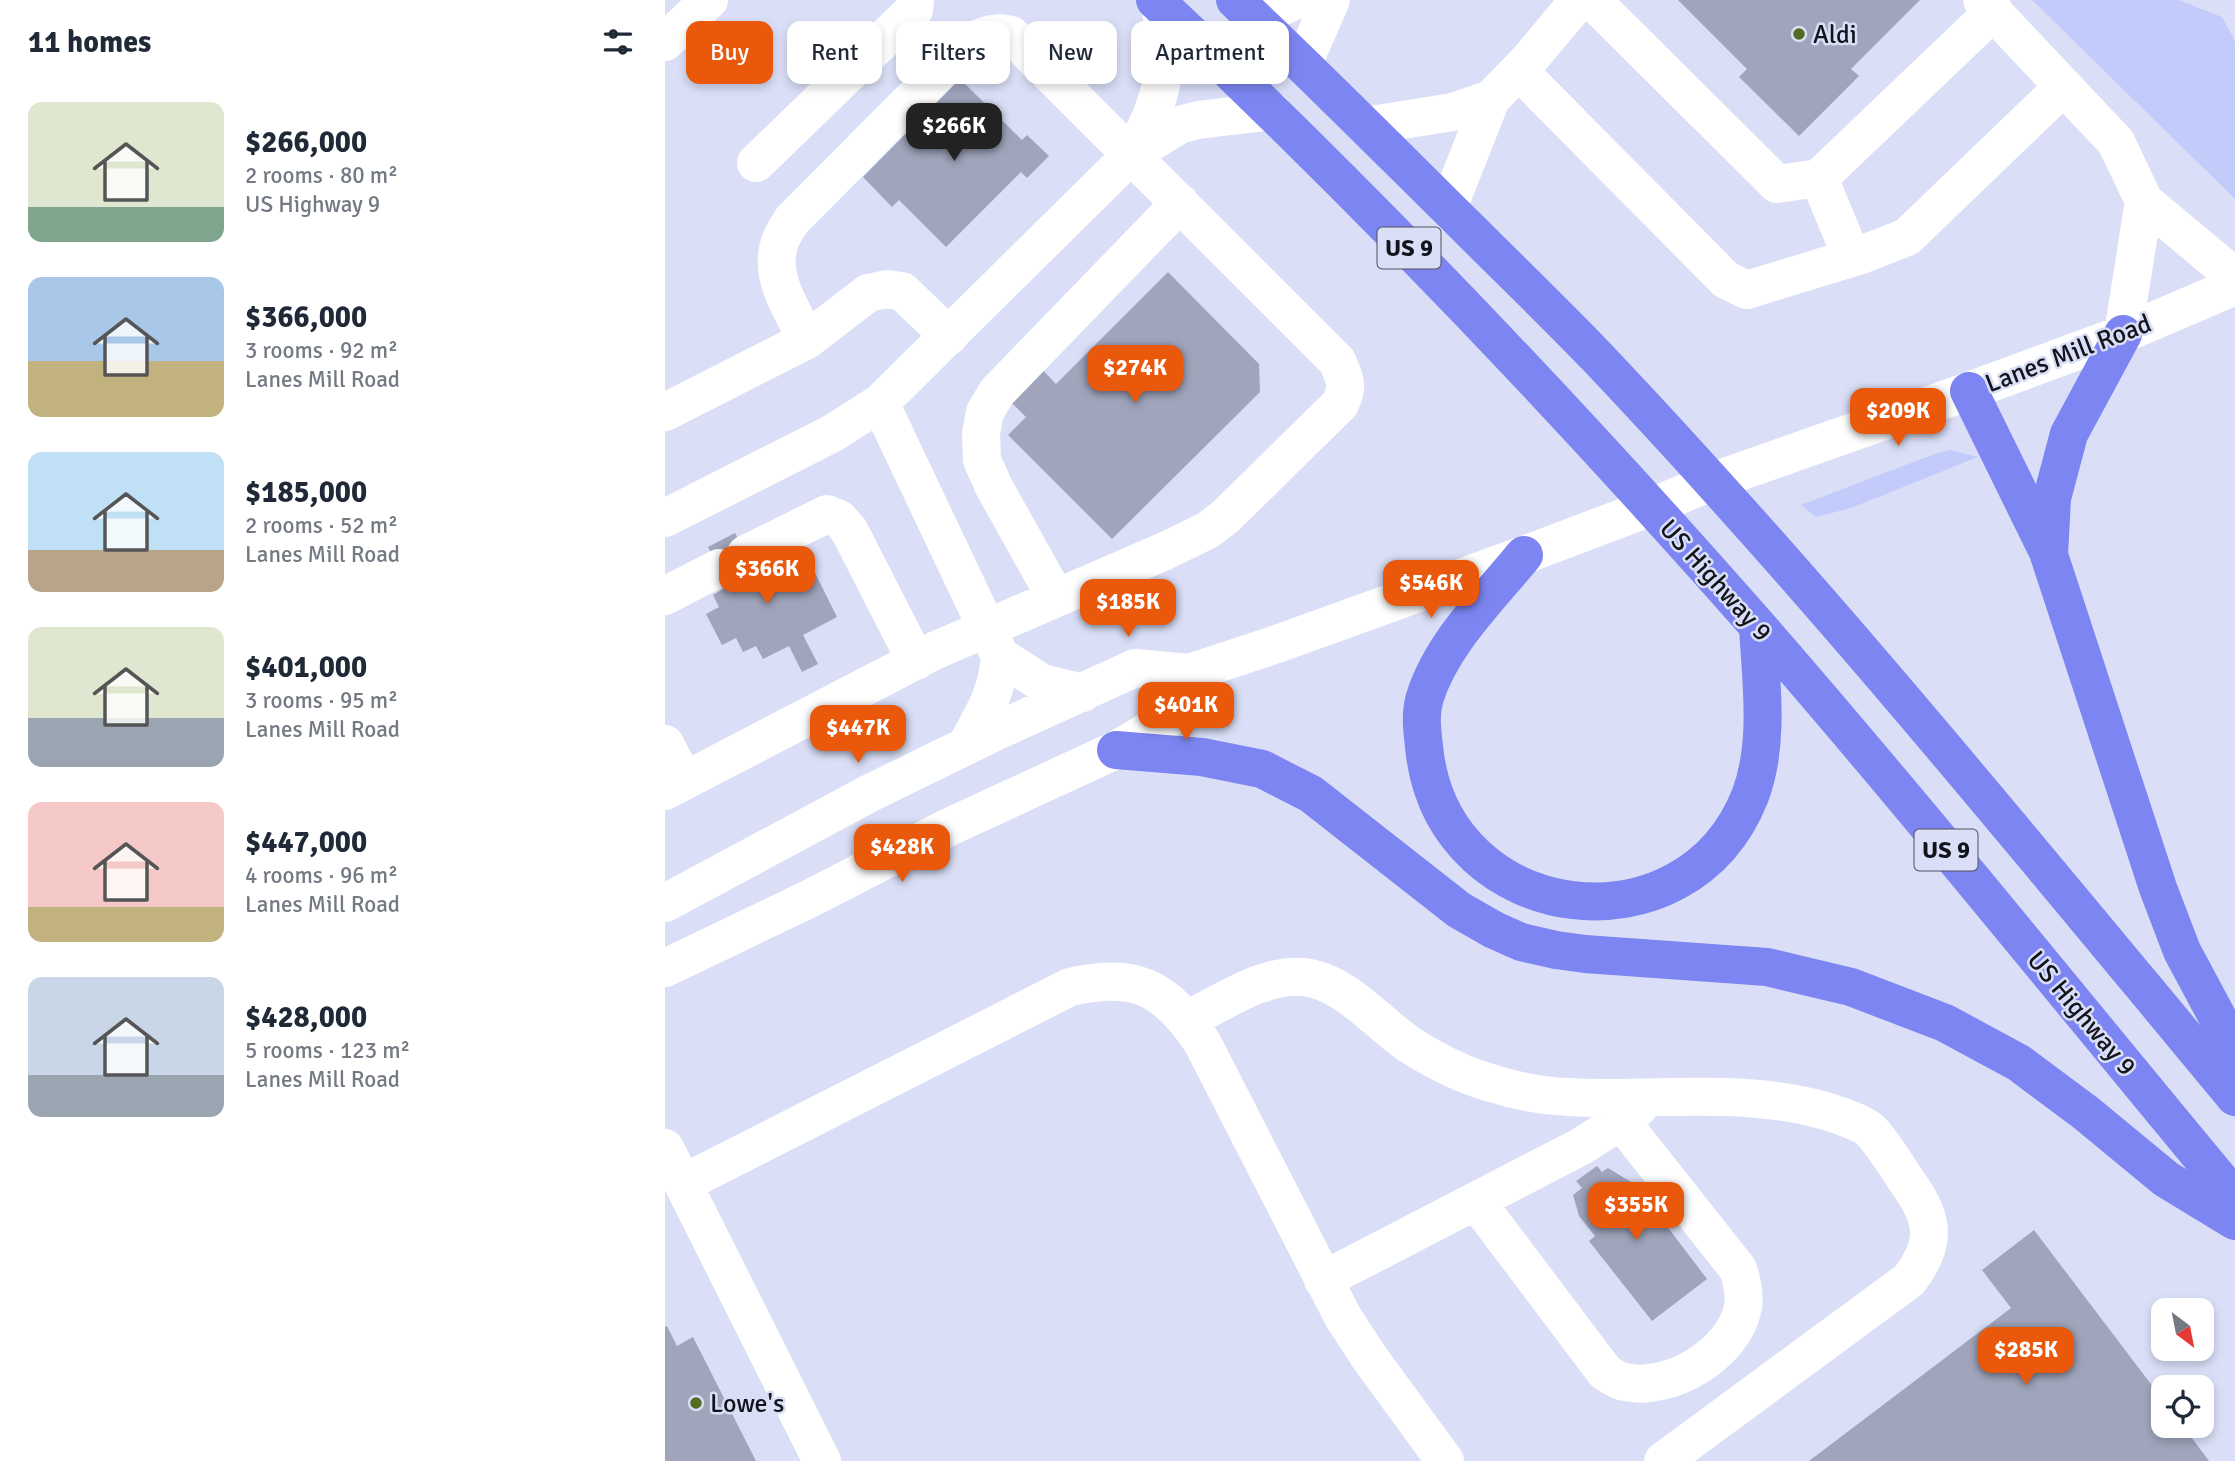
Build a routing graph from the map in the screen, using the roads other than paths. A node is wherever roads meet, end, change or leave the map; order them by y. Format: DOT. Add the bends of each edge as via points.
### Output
graph roads {
  1 [pos="709,0"];
  2 [pos="915,0"];
  3 [pos="1297,0"];
  4 [pos="1331,0"];
  5 [pos="1579,0"];
  6 [pos="1592,0"];
  7 [pos="1158,2"];
  8 [pos="1988,5"];
  9 [pos="1245,9"];
  10 [pos="665,42"];
  11 [pos="1303,64"];
  12 [pos="1519,71"];
  13 [pos="2063,87"];
  14 [pos="1491,99"];
  15 [pos="1272,111"];
  16 [pos="1365,126"];
  17 [pos="1132,154"];
  18 [pos="756,163"];
  19 [pos="1819,178"];
  20 [pos="2144,201"];
  21 [pos="1180,203"];
  22 [pos="1448,208"];
  23 [pos="1852,258"];
  24 [pos="2235,277"];
  25 [pos="2235,285"];
  26 [pos="2123,334"];
  27 [pos="949,336"];
  28 [pos="807,341"];
  29 [pos="1969,391"];
  30 [pos="880,403"];
  31 [pos="665,412"];
  32 [pos="1711,482"];
  33 [pos="1651,507"];
  34 [pos="665,518"];
  35 [pos="1524,555"];
  36 [pos="2049,555"];
  37 [pos="665,596"];
  38 [pos="1056,598"];
  39 [pos="1758,627"];
  40 [pos="994,642"];
  41 [pos="916,661"];
  42 [pos="1189,673"];
  43 [pos="1083,693"];
  44 [pos="665,744"];
  45 [pos="966,746"];
  46 [pos="1116,750"];
  47 [pos="674,786"];
  48 [pos="665,903"];
  49 [pos="665,968"];
  50 [pos="1187,1020"];
  51 [pos="2235,1050"];
  52 [pos="2235,1097"];
  53 [pos="1635,1110"];
  54 [pos="665,1148"];
  55 [pos="684,1183"];
  56 [pos="2235,1198"];
  57 [pos="1476,1201"];
  58 [pos="2235,1221"];
  59 [pos="1323,1280"];
  60 [pos="822,1461"];
  61 [pos="1445,1461"];
  62 [pos="1663,1461"];
  1 -- 10 [label="street"];
  2 -- 18 [label="street" via="913,10"];
  3 -- 9 [label="street"];
  4 -- 11 [label="street"];
  5 -- 12 [label="street"];
  6 -- 19 [label="street" via="1777,184"];
  7 -- 15 [label="highway, US Highway 9 / US 9"];
  7 -- 17 [label="street" via="1165,63 1159,95"];
  8 -- 13 [label="street"];
  8 -- 19 [label="street"];
  9 -- 11 [label="highway, US 9"];
  11 -- 16 [label="highway, US 9"];
  12 -- 14 [label="street"];
  12 -- 23 [label="street" via="1726,279 1747,290"];
  13 -- 20 [label="street" via="2116,142"];
  13 -- 23 [label="street" via="1907,237"];
  14 -- 16 [label="street" via="1453,112"];
  14 -- 22 [label="street"];
  15 -- 17 [label="street" via="1179,125"];
  15 -- 33 [label="highway, US Highway 9 / US 9" via="1535,380"];
  16 -- 22 [label="highway, US 9"];
  17 -- 21 [label="street"];
  17 -- 27 [label="street"];
  17 -- 28 [label="street" via="1011,35 1001,32 969,42 792,220 779,242 776,259 781,288"];
  19 -- 23 [label="street"];
  20 -- 24 [label="street"];
  20 -- 26 [label="street"];
  21 -- 38 [label="street" via="997,392 985,412 982,460"];
  21 -- 38 [label="street" via="1337,360 1346,391 1340,404 1208,530"];
  22 -- 32 [label="highway, US 9" via="1596,356"];
  25 -- 26 [label="street, Lanes Mill Road"];
  26 -- 29 [label="street, Lanes Mill Road"];
  26 -- 36 [label="highway" via="2069,434 2052,498"];
  27 -- 28 [label="street" via="902,291 887,289 867,293"];
  27 -- 30 [label="street"];
  28 -- 31 [label="street"];
  29 -- 32 [label="street, Lanes Mill Road"];
  29 -- 36 [label="highway"];
  30 -- 34 [label="street" via="833,433"];
  30 -- 40 [label="street"];
  32 -- 33 [label="street, Lanes Mill Road"];
  32 -- 52 [label="highway, US 9"];
  33 -- 35 [label="street, Lanes Mill Road"];
  33 -- 39 [label="highway, US Highway 9 / US 9"];
  35 -- 39 [label="highway" via="1439,662 1424,699 1421,727 1427,773 1440,807 1462,841 1493,870 1552,898 1592,903 1636,897 1676,881 1709,858 1731,831 1750,796 1757,769 1762,724"];
  35 -- 42 [label="street, Lanes Mill Road"];
  36 -- 51 [label="highway" via="2158,888 2182,951"];
  37 -- 41 [label="street" via="827,513 849,530"];
  38 -- 40 [label="street"];
  39 -- 56 [label="highway, US Highway 9 / US 9"];
  40 -- 41 [label="street"];
  40 -- 43 [label="street" via="1042,683"];
  40 -- 45 [label="street" via="998,680"];
  41 -- 47 [label="street"];
  42 -- 43 [label="street, Lanes Mill Road" via="1135,668"];
  42 -- 46 [label="street" via="1168,719"];
  43 -- 45 [label="street, Lanes Mill Road"];
  44 -- 47 [label="street"];
  45 -- 48 [label="street, Lanes Mill Road"];
  46 -- 49 [label="street"];
  46 -- 58 [label="highway" via="1202,757 1262,769 1311,794 1459,910 1521,942 1585,954 1767,967 1851,987 1945,1023 2019,1063 2166,1179"];
  50 -- 53 [label="street" via="1263,983 1287,976 1307,978 1348,996 1411,1045 1469,1076 1536,1094"];
  50 -- 55 [label="street" via="1153,990 1137,984 1118,980 1070,987"];
  50 -- 59 [label="street"];
  53 -- 57 [label="street" via="1580,1147"];
  53 -- 57 [label="street" via="1738,1269 1743,1286 1743,1307 1734,1330 1696,1367 1673,1379 1647,1384 1622,1382 1605,1372"];
  53 -- 62 [label="street" via="1764,1099 1856,1121 1870,1130 1924,1205 1930,1223 1924,1261 1909,1280"];
  54 -- 55 [label="street"];
  55 -- 60 [label="street"];
  57 -- 59 [label="street"];
  59 -- 61 [label="street" via="1369,1357"];
}
